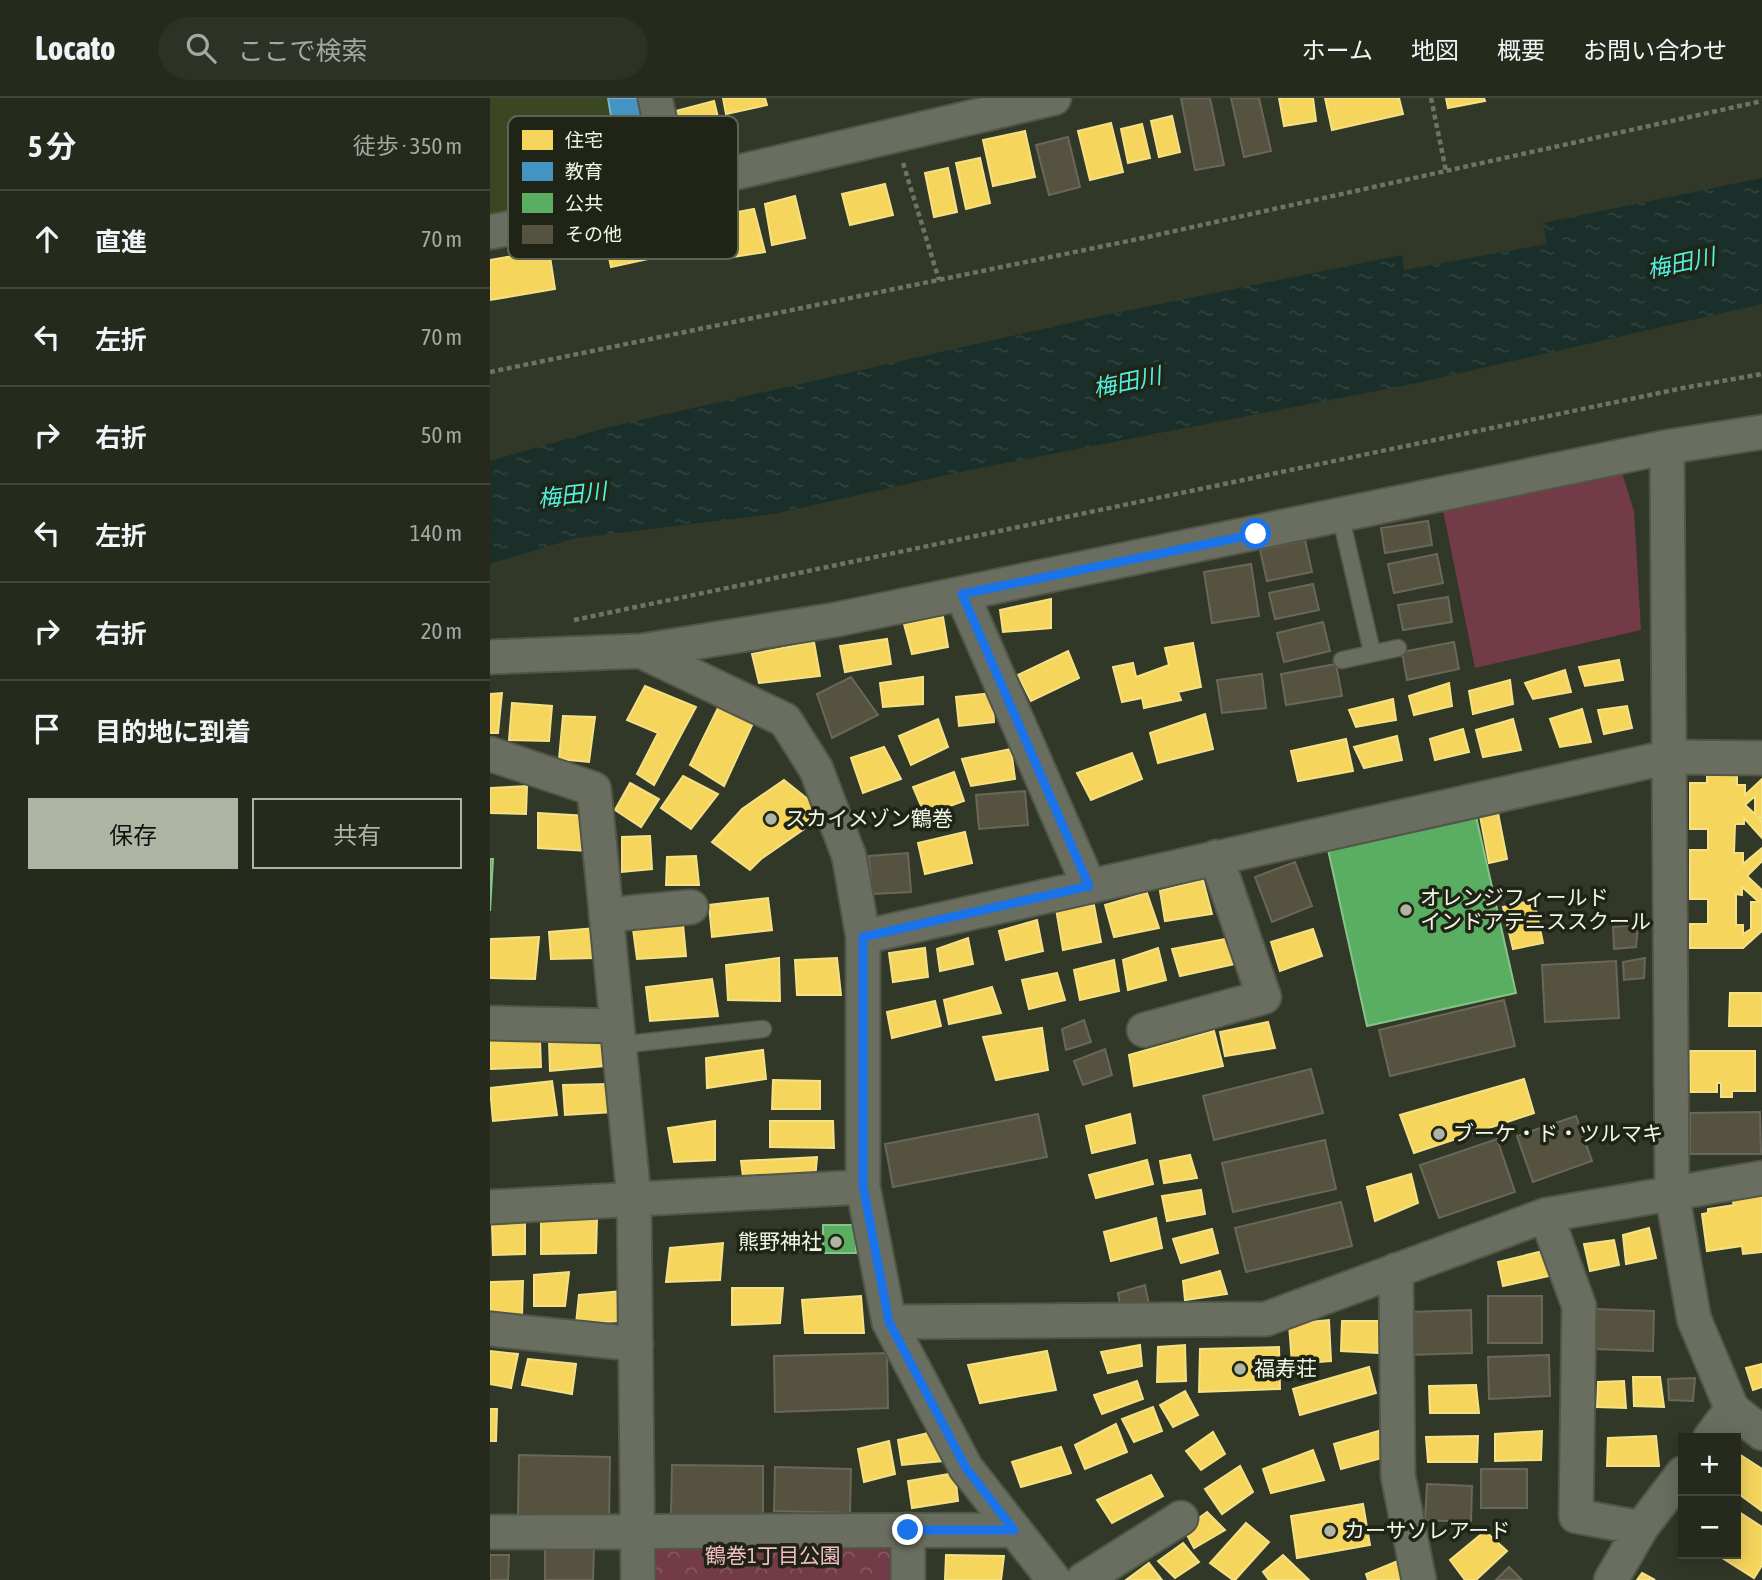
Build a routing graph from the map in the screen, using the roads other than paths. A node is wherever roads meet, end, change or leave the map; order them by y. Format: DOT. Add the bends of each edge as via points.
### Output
graph roads {
  1 [pos="655,98"];
  2 [pos="1054,98"];
  3 [pos="998,104"];
  4 [pos="659,116"];
  5 [pos="738,172"];
  6 [pos="508,228"];
  7 [pos="490,232"];
  8 [pos="1762,432"];
  9 [pos="1667,447"];
  10 [pos="1340,514"];
  11 [pos="962,594"];
  12 [pos="1398,648"];
  13 [pos="641,651"];
  14 [pos="1372,652"];
  15 [pos="490,657"];
  16 [pos="1342,660"];
  17 [pos="490,754"];
  18 [pos="1670,757"];
  19 [pos="1762,758"];
  20 [pos="1216,857"];
  21 [pos="1089,886"];
  22 [pos="691,907"];
  23 [pos="606,915"];
  24 [pos="863,937"];
  25 [pos="490,1023"];
  26 [pos="763,1029"];
  27 [pos="1144,1030"];
  28 [pos="618,1036"];
  29 [pos="1762,1178"];
  30 [pos="863,1186"];
  31 [pos="1672,1192"];
  32 [pos="634,1198"];
  33 [pos="490,1207"];
  34 [pos="1546,1215"];
  35 [pos="1396,1270"];
  36 [pos="889,1322"];
  37 [pos="490,1329"];
  38 [pos="636,1344"];
  39 [pos="1732,1409"];
  40 [pos="1714,1433"];
  41 [pos="1762,1433"];
  42 [pos="1678,1480"];
  43 [pos="1181,1518"];
  44 [pos="1642,1528"];
  45 [pos="908,1530"];
  46 [pos="1014,1530"];
  47 [pos="638,1531"];
  48 [pos="490,1532"];
  49 [pos="638,1580"];
  50 [pos="908,1580"];
  51 [pos="1054,1580"];
  52 [pos="1083,1580"];
  53 [pos="1419,1580"];
  54 [pos="1611,1580"];
  1 -- 4 [label="street"];
  2 -- 3 [label="street"];
  3 -- 5 [label="street" via="894,135"];
  6 -- 7 [label="street"];
  8 -- 9 [label="street"];
  9 -- 10 [label="street"];
  9 -- 18 [label="street"];
  10 -- 11 [label="street"];
  10 -- 14 [label="lane"];
  11 -- 13 [label="street"];
  11 -- 21 [label="street"];
  12 -- 14 [label="lane"];
  13 -- 15 [label="street"];
  13 -- 24 [label="street" via="785,720 816,769 849,856"];
  14 -- 16 [label="lane"];
  17 -- 23 [label="street" via="594,789"];
  18 -- 19 [label="street"];
  18 -- 20 [label="street"];
  18 -- 31 [label="street"];
  20 -- 21 [label="street"];
  20 -- 27 [label="street" via="1264,997"];
  21 -- 24 [label="street"];
  22 -- 23 [label="street"];
  23 -- 28 [label="street"];
  24 -- 30 [label="street"];
  25 -- 28 [label="street"];
  26 -- 28 [label="lane"];
  28 -- 32 [label="street"];
  29 -- 31 [label="street"];
  30 -- 32 [label="street"];
  30 -- 36 [label="street"];
  31 -- 34 [label="street"];
  31 -- 39 [label="street" via="1694,1320"];
  32 -- 33 [label="street"];
  32 -- 38 [label="street"];
  34 -- 35 [label="street"];
  34 -- 44 [label="street" via="1579,1306 1576,1516"];
  35 -- 36 [label="street" via="1266,1320"];
  35 -- 53 [label="street" via="1398,1476"];
  36 -- 46 [label="street" via="966,1468"];
  37 -- 38 [label="street"];
  38 -- 47 [label="street"];
  39 -- 40 [label="street"];
  39 -- 41 [label="street"];
  42 -- 44 [label="street"];
  43 -- 52 [label="street"];
  44 -- 54 [label="street"];
  45 -- 46 [label="street"];
  45 -- 47 [label="street"];
  45 -- 50 [label="street"];
  46 -- 51 [label="street"];
  47 -- 48 [label="street"];
  47 -- 49 [label="street"];
}
